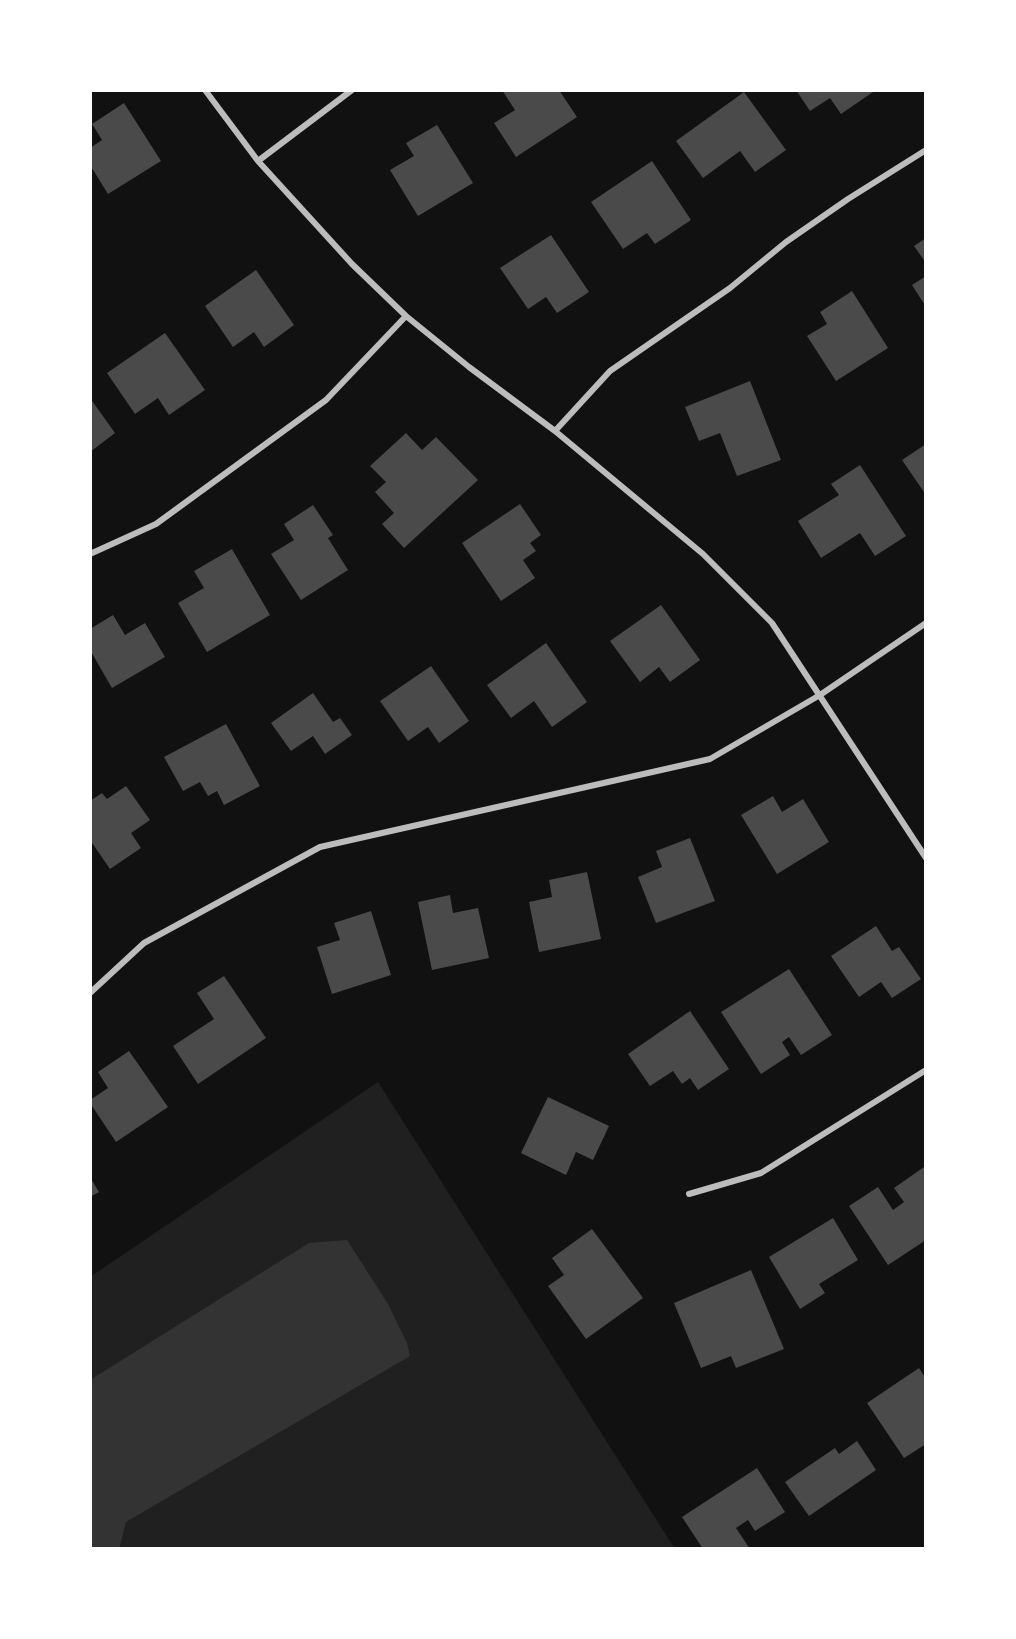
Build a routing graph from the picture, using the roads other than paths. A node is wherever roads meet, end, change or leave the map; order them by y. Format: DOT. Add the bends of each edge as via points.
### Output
graph roads {
  1 [pos="206,90"];
  2 [pos="352,90"];
  3 [pos="926,150"];
  4 [pos="258,161"];
  5 [pos="406,316"];
  6 [pos="555,431"];
  7 [pos="90,554"];
  8 [pos="926,623"];
  9 [pos="820,695"];
  10 [pos="926,858"];
  11 [pos="90,993"];
  12 [pos="926,1070"];
  13 [pos="689,1194"];
  1 -- 4 [label="street"];
  2 -- 4 [label="street"];
  3 -- 6 [label="street" via="786,242 730,288 610,371"];
  4 -- 5 [label="street" via="352,264"];
  5 -- 6 [label="street"];
  5 -- 7 [label="street" via="326,400 156,524"];
  6 -- 9 [label="street" via="703,554 772,623"];
  8 -- 9 [label="street"];
  9 -- 10 [label="street"];
  9 -- 11 [label="street" via="710,759 320,847 144,943"];
  12 -- 13 [label="street" via="761,1173"];
}
